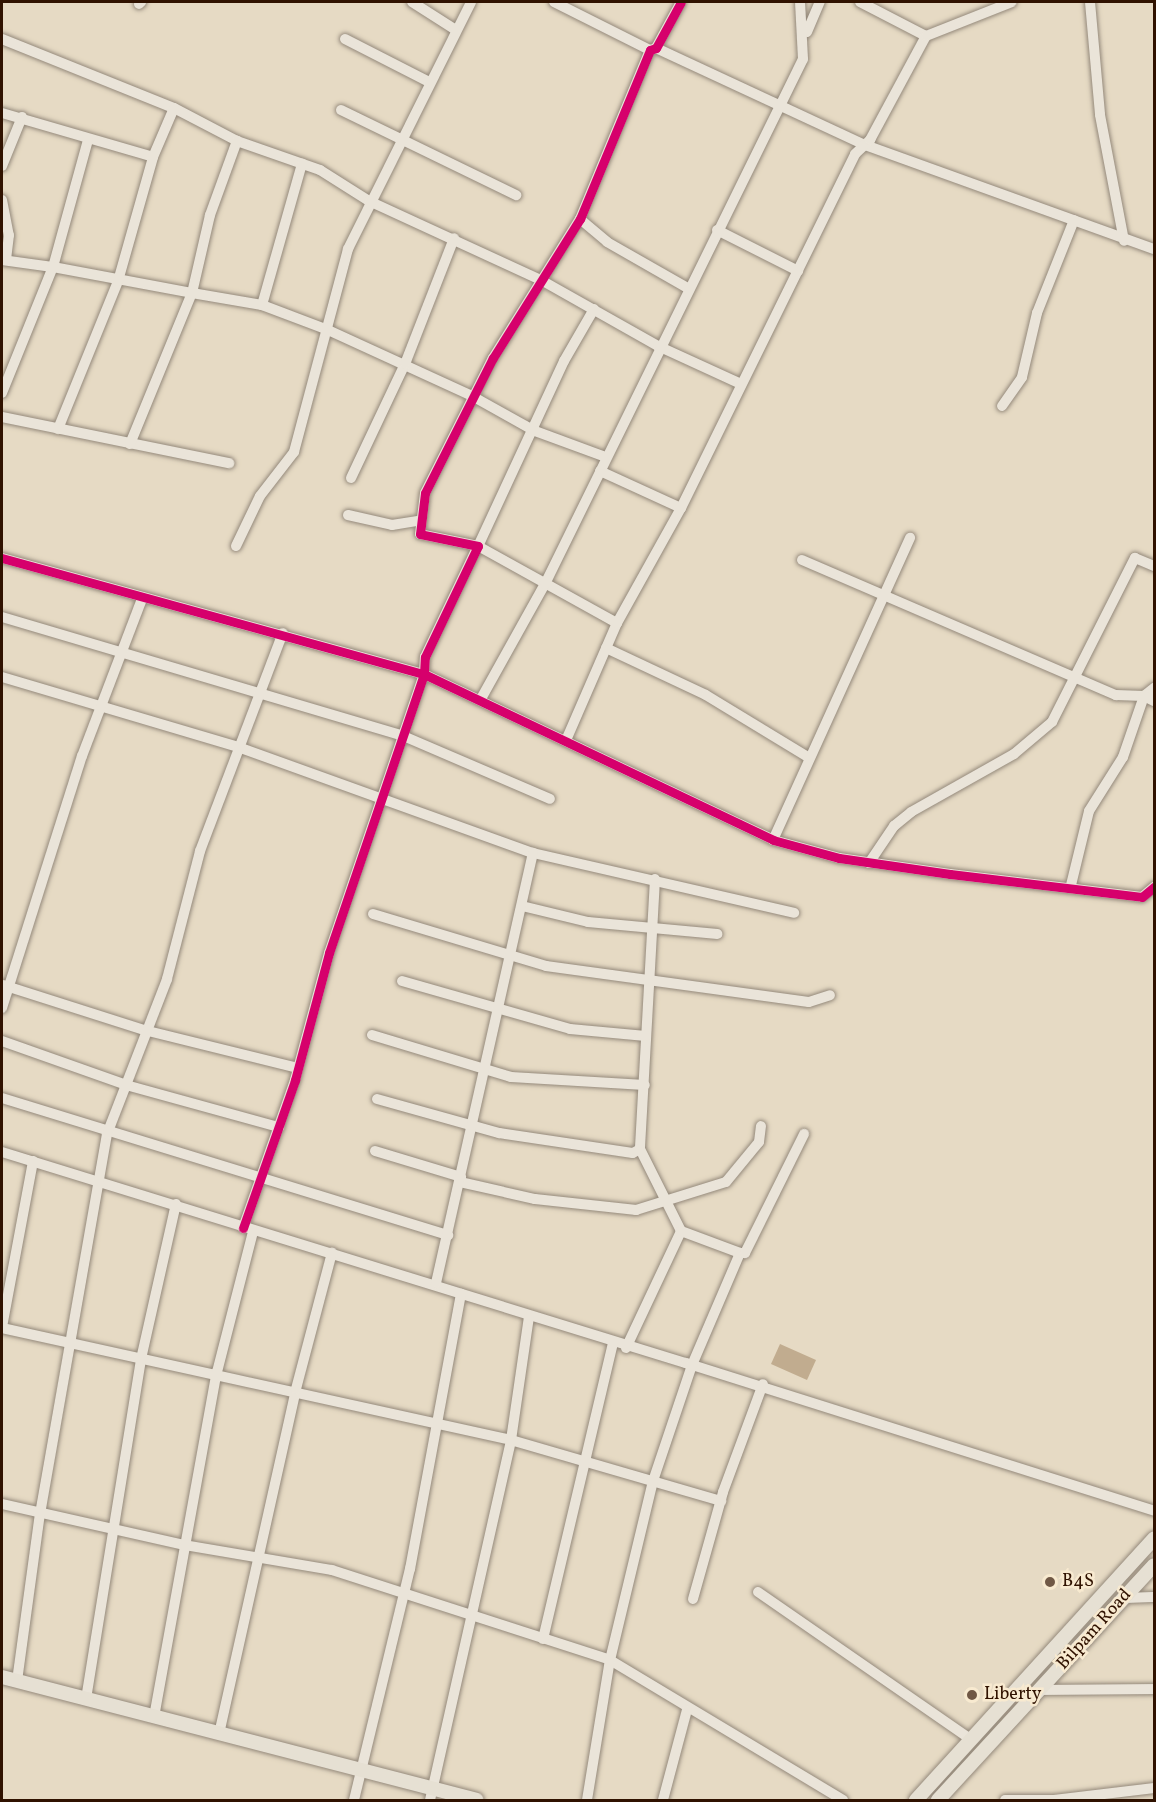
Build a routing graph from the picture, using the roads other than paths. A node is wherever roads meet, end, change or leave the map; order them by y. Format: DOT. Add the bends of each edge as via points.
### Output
graph roads {
  1 [pos="412,2"];
  2 [pos="471,2"];
  3 [pos="554,2"];
  4 [pos="681,2"];
  5 [pos="800,2"];
  6 [pos="820,2"];
  7 [pos="860,2"];
  8 [pos="1012,2"];
  9 [pos="1090,2"];
  10 [pos="456,30"];
  11 [pos="926,36"];
  12 [pos="2,39"];
  13 [pos="345,39"];
  14 [pos="803,40"];
  15 [pos="653,49"];
  16 [pos="429,82"];
  17 [pos="780,105"];
  18 [pos="174,108"];
  19 [pos="341,110"];
  20 [pos="2,113"];
  21 [pos="22,117"];
  22 [pos="87,140"];
  23 [pos="237,141"];
  24 [pos="399,142"];
  25 [pos="865,145"];
  26 [pos="153,157"];
  27 [pos="303,164"];
  28 [pos="2,166"];
  29 [pos="516,195"];
  30 [pos="2,200"];
  31 [pos="369,201"];
  32 [pos="580,219"];
  33 [pos="1074,220"];
  34 [pos="717,230"];
  35 [pos="454,238"];
  36 [pos="1124,241"];
  37 [pos="1155,249"];
  38 [pos="4,260"];
  39 [pos="53,267"];
  40 [pos="798,271"];
  41 [pos="541,280"];
  42 [pos="117,281"];
  43 [pos="686,287"];
  44 [pos="192,293"];
  45 [pos="262,305"];
  46 [pos="594,309"];
  47 [pos="328,330"];
  48 [pos="658,346"];
  49 [pos="405,364"];
  50 [pos="741,384"];
  51 [pos="2,393"];
  52 [pos="472,396"];
  53 [pos="1002,406"];
  54 [pos="2,417"];
  55 [pos="58,429"];
  56 [pos="534,431"];
  57 [pos="130,444"];
  58 [pos="603,456"];
  59 [pos="229,463"];
  60 [pos="600,471"];
  61 [pos="351,478"];
  62 [pos="681,508"];
  63 [pos="348,515"];
  64 [pos="418,521"];
  65 [pos="910,538"];
  66 [pos="236,546"];
  67 [pos="478,546"];
  68 [pos="2,558"];
  69 [pos="802,560"];
  70 [pos="1155,566"];
  71 [pos="544,584"];
  72 [pos="880,594"];
  73 [pos="142,599"];
  74 [pos="2,617"];
  75 [pos="616,623"];
  76 [pos="283,633"];
  77 [pos="606,648"];
  78 [pos="122,653"];
  79 [pos="424,674"];
  80 [pos="2,676"];
  81 [pos="1077,677"];
  82 [pos="1155,687"];
  83 [pos="258,692"];
  84 [pos="482,697"];
  85 [pos="1149,698"];
  86 [pos="103,707"];
  87 [pos="401,735"];
  88 [pos="567,738"];
  89 [pos="238,747"];
  90 [pos="808,757"];
  91 [pos="382,794"];
  92 [pos="550,799"];
  93 [pos="773,840"];
  94 [pos="533,853"];
  95 [pos="868,863"];
  96 [pos="655,879"];
  97 [pos="1071,885"];
  98 [pos="1155,887"];
  99 [pos="522,906"];
  100 [pos="794,913"];
  101 [pos="373,914"];
  102 [pos="650,929"];
  103 [pos="717,934"];
  104 [pos="512,954"];
  105 [pos="402,981"];
  106 [pos="648,982"];
  107 [pos="5,986"];
  108 [pos="830,995"];
  109 [pos="2,1008"];
  110 [pos="498,1012"];
  111 [pos="144,1030"];
  112 [pos="372,1035"];
  113 [pos="646,1036"];
  114 [pos="2,1041"];
  115 [pos="297,1068"];
  116 [pos="485,1069"];
  117 [pos="645,1084"];
  118 [pos="126,1085"];
  119 [pos="2,1098"];
  120 [pos="377,1099"];
  121 [pos="473,1126"];
  122 [pos="761,1126"];
  123 [pos="279,1127"];
  124 [pos="107,1134"];
  125 [pos="804,1134"];
  126 [pos="640,1149"];
  127 [pos="375,1151"];
  128 [pos="2,1152"];
  129 [pos="33,1161"];
  130 [pos="99,1179"];
  131 [pos="461,1180"];
  132 [pos="259,1181"];
  133 [pos="176,1204"];
  134 [pos="663,1204"];
  135 [pos="248,1230"];
  136 [pos="681,1231"];
  137 [pos="448,1235"];
  138 [pos="332,1253"];
  139 [pos="740,1253"];
  140 [pos="436,1283"];
  141 [pos="461,1294"];
  142 [pos="530,1317"];
  143 [pos="2,1327"];
  144 [pos="70,1343"];
  145 [pos="621,1345"];
  146 [pos="141,1359"];
  147 [pos="692,1365"];
  148 [pos="217,1372"];
  149 [pos="763,1384"];
  150 [pos="296,1389"];
  151 [pos="436,1426"];
  152 [pos="510,1440"];
  153 [pos="582,1460"];
  154 [pos="653,1481"];
  155 [pos="721,1501"];
  156 [pos="2,1504"];
  157 [pos="1155,1511"];
  158 [pos="40,1514"];
  159 [pos="110,1531"];
  160 [pos="1155,1538"];
  161 [pos="184,1545"];
  162 [pos="1155,1565"];
  163 [pos="758,1592"];
  164 [pos="1155,1597"];
  165 [pos="1124,1598"];
  166 [pos="693,1599"];
  167 [pos="473,1616"];
  168 [pos="543,1639"];
  169 [pos="610,1660"];
  170 [pos="2,1677"];
  171 [pos="17,1681"];
  172 [pos="1155,1689"];
  173 [pos="1042,1690"];
  174 [pos="86,1699"];
  175 [pos="687,1710"];
  176 [pos="154,1717"];
  177 [pos="219,1734"];
  178 [pos="970,1739"];
  179 [pos="1155,1788"];
  180 [pos="431,1795"];
  181 [pos="354,1800"];
  182 [pos="476,1800"];
  183 [pos="587,1800"];
  184 [pos="663,1800"];
  185 [pos="843,1800"];
  186 [pos="916,1800"];
  187 [pos="938,1800"];
  188 [pos="1005,1800"];
  189 [pos="1053,1800"];
  1 -- 10 [label="street"];
  2 -- 10 [label="street"];
  2 -- 31 [label="street"];
  3 -- 15 [label="street"];
  4 -- 15 [label="street"];
  5 -- 14 [label="street"];
  6 -- 14 [label="street"];
  7 -- 11 [label="street"];
  8 -- 11 [label="street"];
  9 -- 36 [label="street" via="1100,115"];
  10 -- 16 [label="street"];
  11 -- 25 [label="street"];
  12 -- 18 [label="street"];
  13 -- 16 [label="street"];
  14 -- 17 [label="street" via="803,59"];
  15 -- 17 [label="street"];
  15 -- 32 [label="street"];
  16 -- 24 [label="street"];
  17 -- 25 [label="street"];
  17 -- 34 [label="street"];
  18 -- 23 [label="street"];
  18 -- 26 [label="street"];
  19 -- 24 [label="street"];
  20 -- 21 [label="street"];
  21 -- 22 [label="street"];
  21 -- 28 [label="street"];
  22 -- 26 [label="street"];
  22 -- 39 [label="street"];
  23 -- 27 [label="street"];
  23 -- 44 [label="street" via="210,215"];
  24 -- 29 [label="street"];
  24 -- 31 [label="street"];
  25 -- 33 [label="street"];
  25 -- 40 [label="street"];
  26 -- 42 [label="street"];
  27 -- 31 [label="street"];
  27 -- 45 [label="street"];
  30 -- 38 [label="street" via="8,210"];
  31 -- 35 [label="street"];
  31 -- 47 [label="street" via="348,249"];
  32 -- 41 [label="street"];
  32 -- 43 [label="street" via="607,242"];
  33 -- 36 [label="street"];
  33 -- 53 [label="street" via="1037,313 1022,377"];
  34 -- 40 [label="street"];
  34 -- 48 [label="street"];
  35 -- 41 [label="street"];
  35 -- 49 [label="street"];
  36 -- 37 [label="street"];
  38 -- 39 [label="street"];
  39 -- 42 [label="street"];
  39 -- 51 [label="street"];
  40 -- 50 [label="street"];
  41 -- 46 [label="street"];
  41 -- 52 [label="street"];
  42 -- 44 [label="street"];
  42 -- 55 [label="street"];
  44 -- 45 [label="street"];
  44 -- 57 [label="street"];
  45 -- 47 [label="street"];
  46 -- 48 [label="street"];
  46 -- 56 [label="street" via="564,361"];
  47 -- 49 [label="street"];
  47 -- 66 [label="street" via="294,452 260,496"];
  48 -- 50 [label="street"];
  48 -- 58 [label="street"];
  49 -- 52 [label="street"];
  49 -- 61 [label="street"];
  50 -- 62 [label="street"];
  52 -- 56 [label="street"];
  52 -- 64 [label="street" via="425,493"];
  54 -- 55 [label="street"];
  55 -- 57 [label="street"];
  56 -- 58 [label="street"];
  56 -- 67 [label="street"];
  57 -- 59 [label="street"];
  58 -- 60 [label="street"];
  60 -- 62 [label="street"];
  60 -- 71 [label="street"];
  62 -- 75 [label="street"];
  63 -- 64 [label="street" via="392,525"];
  64 -- 67 [label="street" via="420,534"];
  65 -- 72 [label="street"];
  67 -- 71 [label="street"];
  67 -- 79 [label="street" via="435,630"];
  68 -- 73 [label="street"];
  69 -- 72 [label="street"];
  70 -- 81 [label="street" via="1135,558"];
  71 -- 75 [label="street"];
  71 -- 84 [label="street"];
  72 -- 81 [label="street"];
  72 -- 90 [label="street" via="858,655"];
  73 -- 76 [label="street"];
  73 -- 78 [label="street"];
  74 -- 78 [label="street"];
  75 -- 77 [label="street"];
  76 -- 79 [label="street"];
  76 -- 83 [label="street"];
  77 -- 88 [label="street"];
  77 -- 90 [label="street" via="706,695"];
  78 -- 83 [label="street"];
  78 -- 86 [label="street"];
  79 -- 84 [label="street"];
  79 -- 87 [label="street"];
  80 -- 86 [label="street"];
  81 -- 85 [label="street" via="1116,695"];
  81 -- 95 [label="street" via="1052,722 1014,753 911,812"];
  82 -- 85 [label="street"];
  83 -- 87 [label="street"];
  83 -- 89 [label="street"];
  84 -- 88 [label="street"];
  85 -- 97 [label="street" via="1123,757 1089,811"];
  86 -- 89 [label="street"];
  86 -- 107 [label="street"];
  87 -- 91 [label="street"];
  87 -- 92 [label="street"];
  88 -- 93 [label="street"];
  89 -- 91 [label="street"];
  89 -- 111 [label="street" via="200,851 167,979"];
  90 -- 93 [label="street"];
  91 -- 94 [label="street"];
  91 -- 115 [label="street"];
  93 -- 95 [label="street"];
  94 -- 96 [label="street"];
  94 -- 99 [label="street"];
  95 -- 97 [label="street"];
  96 -- 100 [label="street"];
  96 -- 102 [label="street"];
  97 -- 98 [label="street" via="1142,897"];
  99 -- 102 [label="street"];
  99 -- 104 [label="street"];
  101 -- 104 [label="street"];
  102 -- 103 [label="street"];
  102 -- 106 [label="street"];
  104 -- 106 [label="street" via="546,966"];
  104 -- 110 [label="street"];
  105 -- 110 [label="street"];
  106 -- 108 [label="street" via="694,983 809,1002"];
  106 -- 113 [label="street"];
  107 -- 109 [label="street"];
  107 -- 111 [label="street"];
  110 -- 113 [label="street" via="570,1029"];
  110 -- 116 [label="street"];
  111 -- 115 [label="street"];
  111 -- 118 [label="street"];
  112 -- 116 [label="street"];
  113 -- 117 [label="street"];
  114 -- 118 [label="street"];
  115 -- 123 [label="street"];
  116 -- 117 [label="street" via="511,1077"];
  116 -- 121 [label="street"];
  117 -- 126 [label="street"];
  118 -- 123 [label="street"];
  118 -- 124 [label="street"];
  119 -- 124 [label="street"];
  120 -- 121 [label="street"];
  121 -- 126 [label="street" via="633,1153"];
  121 -- 131 [label="street"];
  122 -- 134 [label="street" via="759,1142 726,1182"];
  123 -- 132 [label="street"];
  124 -- 130 [label="street"];
  124 -- 132 [label="street"];
  125 -- 139 [label="street" via="745,1253"];
  126 -- 134 [label="street"];
  127 -- 131 [label="street"];
  128 -- 129 [label="street"];
  129 -- 130 [label="street"];
  129 -- 143 [label="street"];
  130 -- 133 [label="street"];
  130 -- 144 [label="street"];
  131 -- 134 [label="street" via="535,1199 636,1210"];
  131 -- 137 [label="street"];
  132 -- 135 [label="street"];
  132 -- 137 [label="street"];
  133 -- 135 [label="street"];
  133 -- 146 [label="street"];
  134 -- 136 [label="street"];
  135 -- 138 [label="street"];
  135 -- 148 [label="street"];
  136 -- 139 [label="street"];
  136 -- 145 [label="street"];
  137 -- 140 [label="street"];
  138 -- 140 [label="street"];
  138 -- 150 [label="street"];
  139 -- 147 [label="street"];
  140 -- 141 [label="street"];
  141 -- 142 [label="street"];
  141 -- 151 [label="street"];
  142 -- 145 [label="street"];
  142 -- 152 [label="street"];
  143 -- 144 [label="street"];
  144 -- 146 [label="street"];
  144 -- 158 [label="street"];
  145 -- 147 [label="street"];
  145 -- 153 [label="street"];
  145 -- 157 [label="street"];
  146 -- 148 [label="street"];
  146 -- 159 [label="street"];
  147 -- 154 [label="street"];
  148 -- 150 [label="street"];
  148 -- 161 [label="street"];
  149 -- 155 [label="street"];
  150 -- 151 [label="street"];
  150 -- 177 [label="street"];
  151 -- 152 [label="street"];
  151 -- 181 [label="street" via="410,1569"];
  152 -- 153 [label="street"];
  152 -- 167 [label="street"];
  153 -- 154 [label="street"];
  153 -- 168 [label="street"];
  154 -- 155 [label="street"];
  154 -- 169 [label="street"];
  155 -- 166 [label="street"];
  156 -- 158 [label="street"];
  158 -- 159 [label="street"];
  158 -- 171 [label="street"];
  159 -- 161 [label="street"];
  159 -- 174 [label="street"];
  160 -- 178 [label="main road"];
  161 -- 167 [label="street" via="332,1569"];
  161 -- 176 [label="street"];
  162 -- 165 [label="main road, Bilpam Road"];
  163 -- 178 [label="street"];
  164 -- 165 [label="street"];
  165 -- 173 [label="main road, Bilpam Road"];
  167 -- 168 [label="street"];
  167 -- 180 [label="street"];
  168 -- 169 [label="street"];
  169 -- 175 [label="street"];
  169 -- 183 [label="street"];
  170 -- 171 [label="main road"];
  171 -- 174 [label="main road"];
  172 -- 173 [label="street"];
  173 -- 187 [label="main road, Bilpam Road"];
  174 -- 176 [label="main road"];
  175 -- 184 [label="street"];
  175 -- 185 [label="street"];
  176 -- 177 [label="main road"];
  177 -- 180 [label="main road"];
  178 -- 186 [label="main road"];
  179 -- 189 [label="street"];
  180 -- 182 [label="main road"];
  188 -- 189 [label="street"];
}
